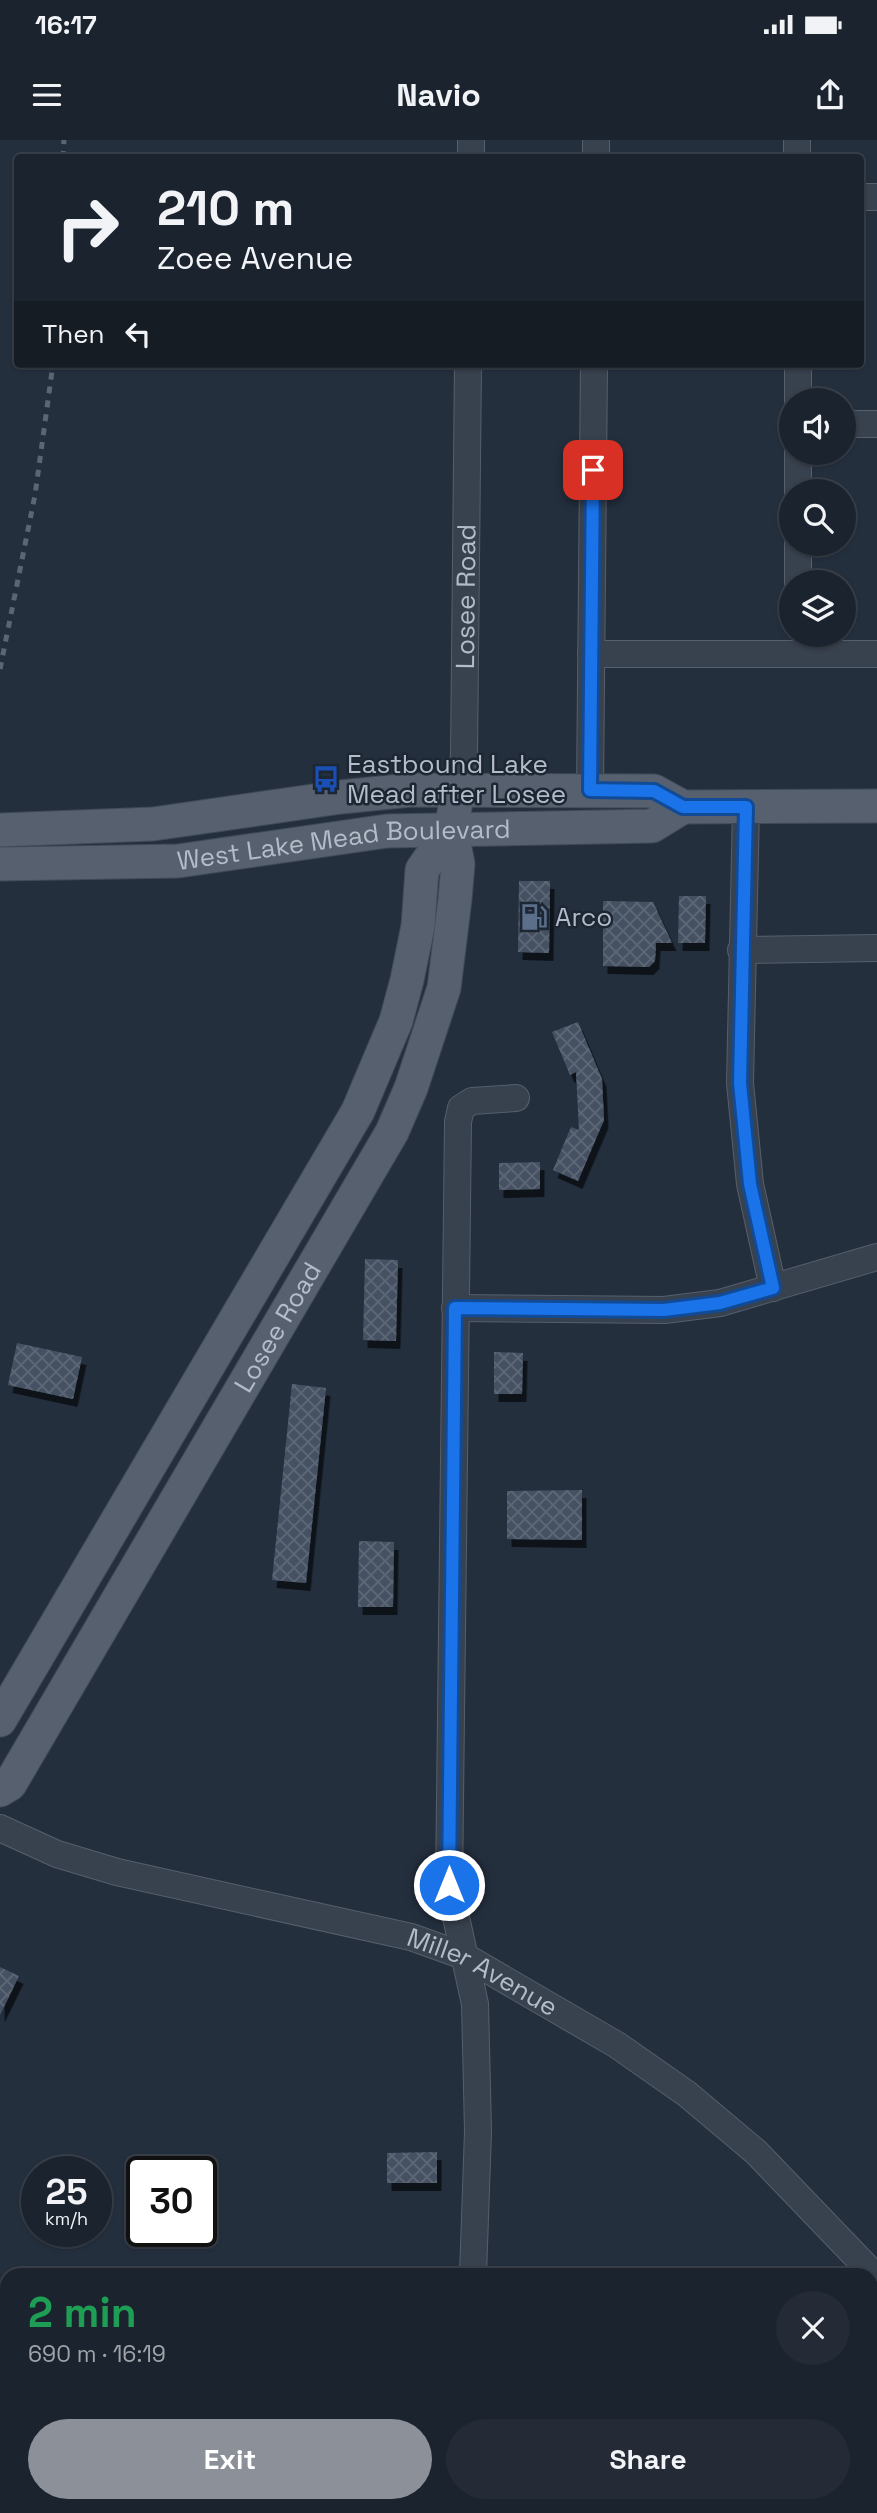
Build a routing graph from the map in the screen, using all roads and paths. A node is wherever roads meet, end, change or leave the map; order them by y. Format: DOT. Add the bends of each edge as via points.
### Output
graph roads {
  1 [pos="468,368"];
  2 [pos="594,368"];
  3 [pos="797,368"];
  4 [pos="798,388"];
  5 [pos="856,424"];
  6 [pos="877,424"];
  7 [pos="779,646"];
  8 [pos="816,647"];
  9 [pos="591,654"];
  10 [pos="877,654"];
  11 [pos="590,790"];
  12 [pos="457,792"];
  13 [pos="877,806"];
  14 [pos="683,807"];
  15 [pos="746,807"];
  16 [pos="452,828"];
  17 [pos="0,830"];
  18 [pos="0,864"];
  19 [pos="877,948"];
  20 [pos="741,950"];
  21 [pos="516,1098"];
  22 [pos="877,1257"];
  23 [pos="773,1288"];
  24 [pos="455,1308"];
  25 [pos="156,1455"];
  26 [pos="129,1580"];
  27 [pos="0,1720"];
  28 [pos="0,1790"];
  29 [pos="0,1828"];
  30 [pos="464,1956"];
  31 [pos="473,2268"];
  32 [pos="867,2268"];
  1 -- 12 [label="street, Losee Road" via="464,756"];
  2 -- 9 [label="street"];
  3 -- 4 [label="street"];
  5 -- 6 [label="street"];
  7 -- 9 [label="street"];
  8 -- 10 [label="street"];
  9 -- 11 [label="street"];
  11 -- 12 [label="main road, West Lake Mead Boulevard"];
  11 -- 14 [label="main road, West Lake Mead Boulevard" via="654,791"];
  12 -- 16 [label="main road, Losee Road"];
  12 -- 17 [label="main road, West Lake Mead Boulevard" via="369,794 153,824"];
  13 -- 15 [label="main road, West Lake Mead Boulevard"];
  14 -- 15 [label="main road, West Lake Mead Boulevard"];
  14 -- 16 [label="main road, West Lake Mead Boulevard" via="652,826"];
  15 -- 20 [label="street"];
  16 -- 18 [label="main road, West Lake Mead Boulevard" via="387,831 178,861"];
  16 -- 25 [label="main road, Losee Road" via="422,870 418,926 407,980 396,1021 358,1111"];
  16 -- 26 [label="main road, Losee Road" via="458,864 451,944 444,988 411,1088 392,1132"];
  19 -- 20 [label="street"];
  20 -- 23 [label="street" via="740,1083 750,1184"];
  21 -- 24 [label="street" via="472,1101 461,1108"];
  22 -- 23 [label="street"];
  23 -- 24 [label="street" via="720,1303 664,1310"];
  24 -- 30 [label="street" via="449,1885"];
  25 -- 26 [label="main road" via="164,1459 166,1481 125,1556"];
  25 -- 27 [label="main road, Losee Road"];
  26 -- 28 [label="main road, Losee Road" via="10,1784"];
  29 -- 30 [label="street, Miller Avenue" via="57,1854 117,1872 411,1937"];
  30 -- 31 [label="street" via="475,2004 478,2131"];
  30 -- 32 [label="street, Miller Avenue" via="617,2045 687,2094 756,2152"];
}
